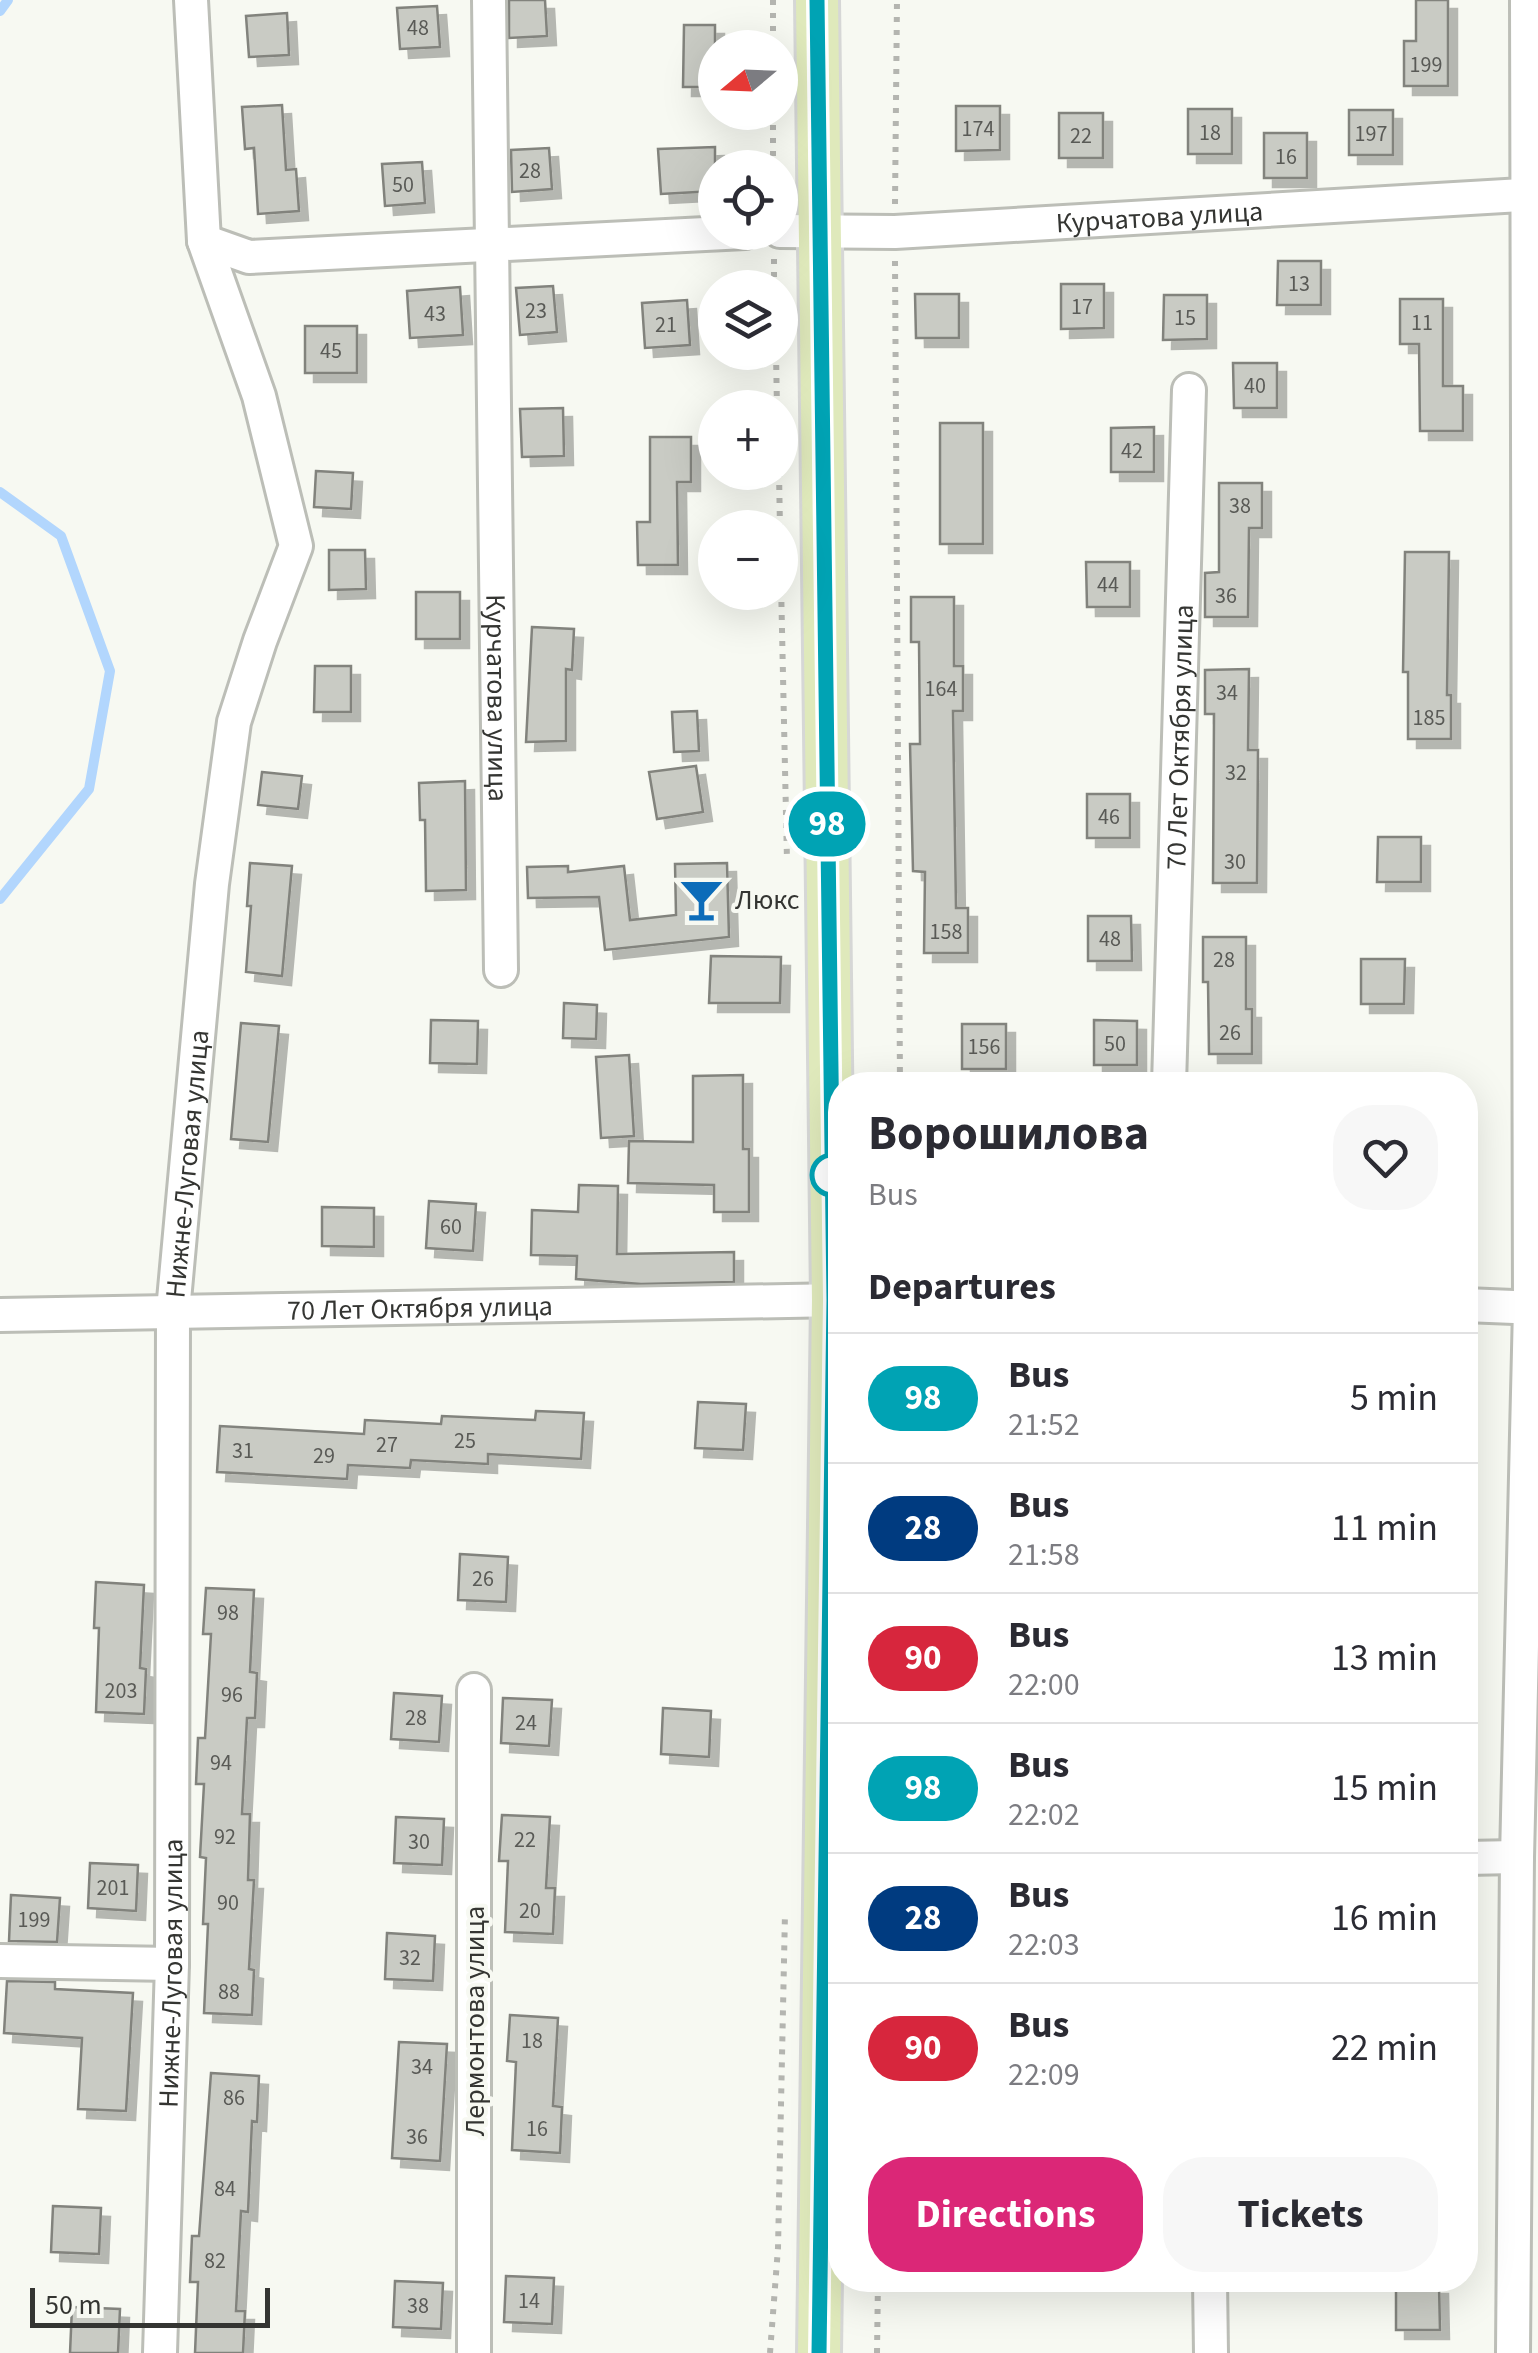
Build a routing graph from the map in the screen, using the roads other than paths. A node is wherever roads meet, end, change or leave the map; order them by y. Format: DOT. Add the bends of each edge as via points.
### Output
graph roads {
  1 [pos="191,0"];
  2 [pos="488,0"];
  3 [pos="817,0"];
  4 [pos="1527,0"];
  5 [pos="1532,194"];
  6 [pos="799,230"];
  7 [pos="698,234"];
  8 [pos="204,242"];
  9 [pos="494,243"];
  10 [pos="1189,390"];
  11 [pos="501,970"];
  12 [pos="829,1072"];
  13 [pos="1169,1072"];
  14 [pos="828,1300"];
  15 [pos="1478,1306"];
  16 [pos="1534,1308"];
  17 [pos="173,1311"];
  18 [pos="0,1315"];
  19 [pos="474,1690"];
  20 [pos="828,1826"];
  21 [pos="1478,1858"];
  22 [pos="1517,1858"];
  23 [pos="0,1961"];
  24 [pos="172,1964"];
  25 [pos="1210,2292"];
  26 [pos="160,2353"];
  27 [pos="474,2353"];
  28 [pos="819,2353"];
  29 [pos="1212,2353"];
  30 [pos="1513,2353"];
  1 -- 8 [label="street, Нижне-Луговая улица"];
  2 -- 9 [label="street, Курчатова улица"];
  3 -- 6 [label="main road"];
  4 -- 5 [label="street"];
  5 -- 6 [label="street, Курчатова улица" via="895,232"];
  5 -- 16 [label="street"];
  6 -- 12 [label="main road"];
  7 -- 9 [label="street"];
  8 -- 9 [label="street" via="249,257"];
  8 -- 17 [label="street, Нижне-Луговая улица" via="259,396 296,546 234,722 212,884"];
  9 -- 11 [label="street, Курчатова улица"];
  10 -- 13 [label="street, 70 Лет Октября улица"];
  14 -- 17 [label="street, 70 Лет Октября улица"];
  15 -- 16 [label="street"];
  16 -- 22 [label="street"];
  17 -- 18 [label="street, 70 Лет Октября улица"];
  17 -- 24 [label="street, Нижне-Луговая улица"];
  19 -- 27 [label="street, Лермонтова улица"];
  20 -- 28 [label="main road"];
  21 -- 22 [label="street"];
  22 -- 30 [label="street"];
  23 -- 24 [label="street"];
  24 -- 26 [label="street, Нижне-Луговая улица"];
  25 -- 29 [label="street"];
}
